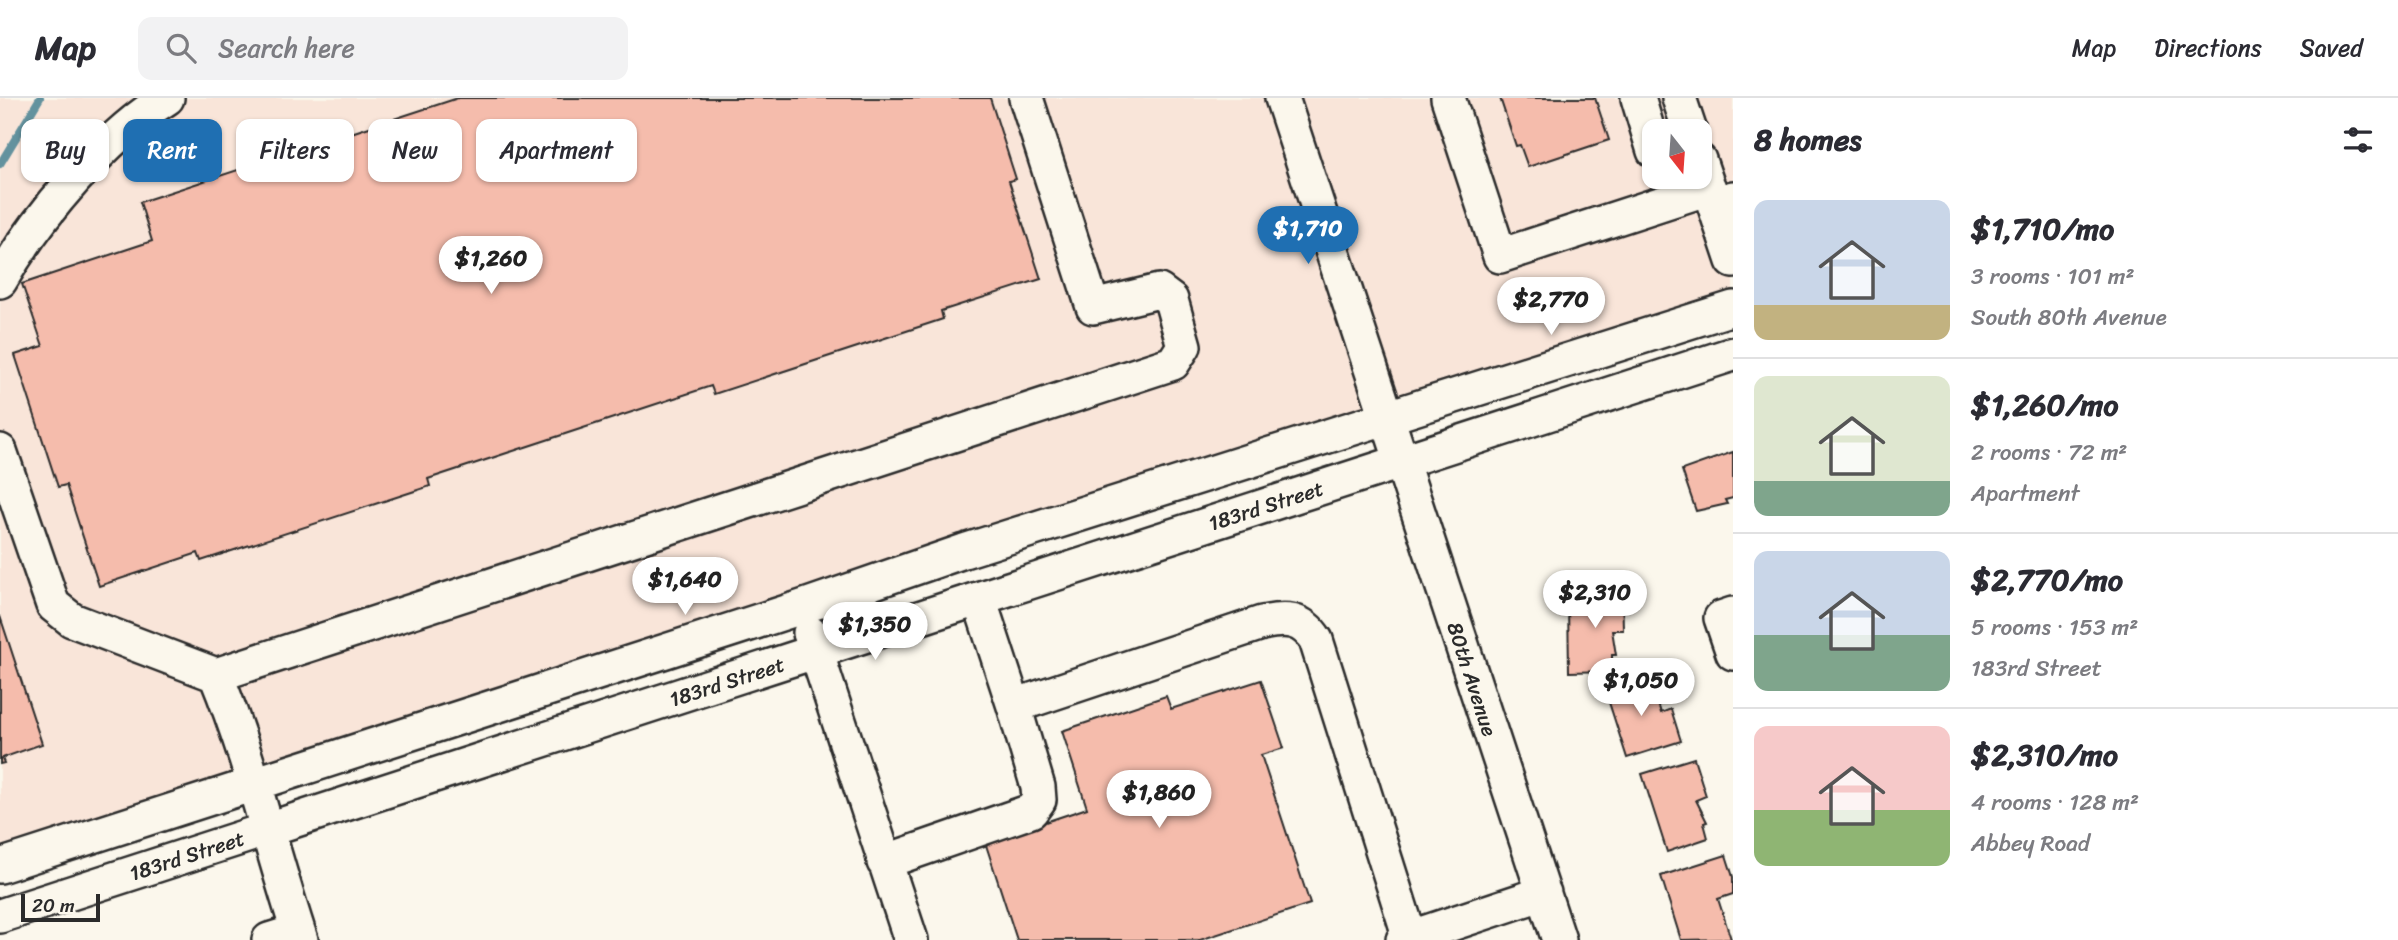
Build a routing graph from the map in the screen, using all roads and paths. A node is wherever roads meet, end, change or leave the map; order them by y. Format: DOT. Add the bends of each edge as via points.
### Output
graph roads {
  1 [pos="167,98"];
  2 [pos="1026,98"];
  3 [pos="1282,98"];
  4 [pos="1448,98"];
  5 [pos="1638,98"];
  6 [pos="1679,98"];
  7 [pos="1644,119"];
  8 [pos="1686,119"];
  9 [pos="1714,187"];
  10 [pos="1666,189"];
  11 [pos="1733,261"];
  12 [pos="0,281"];
  13 [pos="1733,308"];
  14 [pos="1733,354"];
  15 [pos="1385,417"];
  16 [pos="0,452"];
  17 [pos="1400,462"];
  18 [pos="979,599"];
  19 [pos="802,607"];
  20 [pos="1727,616"];
  21 [pos="817,653"];
  22 [pos="1733,653"];
  23 [pos="216,675"];
  24 [pos="1014,706"];
  25 [pos="256,783"];
  26 [pos="268,830"];
  27 [pos="884,862"];
  28 [pos="0,866"];
  29 [pos="1544,893"];
  30 [pos="0,916"];
  31 [pos="289,937"];
  32 [pos="1407,939"];
  33 [pos="911,940"];
  34 [pos="1559,940"];
  1 -- 12 [label="street" via="140,115 69,187"];
  2 -- 23 [label="street" via="1093,307 1159,291 1171,300 1184,346 1173,363"];
  3 -- 15 [label="street, 80th Avenue"];
  4 -- 10 [label="street" via="1500,256"];
  5 -- 7 [label="street"];
  6 -- 8 [label="street"];
  9 -- 11 [label="street"];
  13 -- 15 [label="street"];
  14 -- 17 [label="street, 183rd Street"];
  15 -- 17 [label="street, 80th Avenue"];
  15 -- 19 [label="street"];
  16 -- 23 [label="street" via="53,605 72,620"];
  17 -- 18 [label="street, 183rd Street"];
  17 -- 29 [label="street, 80th Avenue"];
  18 -- 21 [label="street, 183rd Street"];
  18 -- 24 [label="street"];
  19 -- 21 [label="street"];
  19 -- 25 [label="street"];
  20 -- 22 [label="street"];
  21 -- 26 [label="street, 183rd Street"];
  21 -- 27 [label="street"];
  23 -- 25 [label="street"];
  24 -- 27 [label="street" via="1038,787 1039,800 1031,811"];
  24 -- 32 [label="street" via="1262,624 1295,620 1307,626 1316,640"];
  25 -- 26 [label="street"];
  25 -- 28 [label="street"];
  26 -- 30 [label="street, 183rd Street"];
  26 -- 31 [label="street"];
  27 -- 33 [label="street"];
  29 -- 32 [label="street"];
  29 -- 34 [label="street, 80th Avenue"];
}
